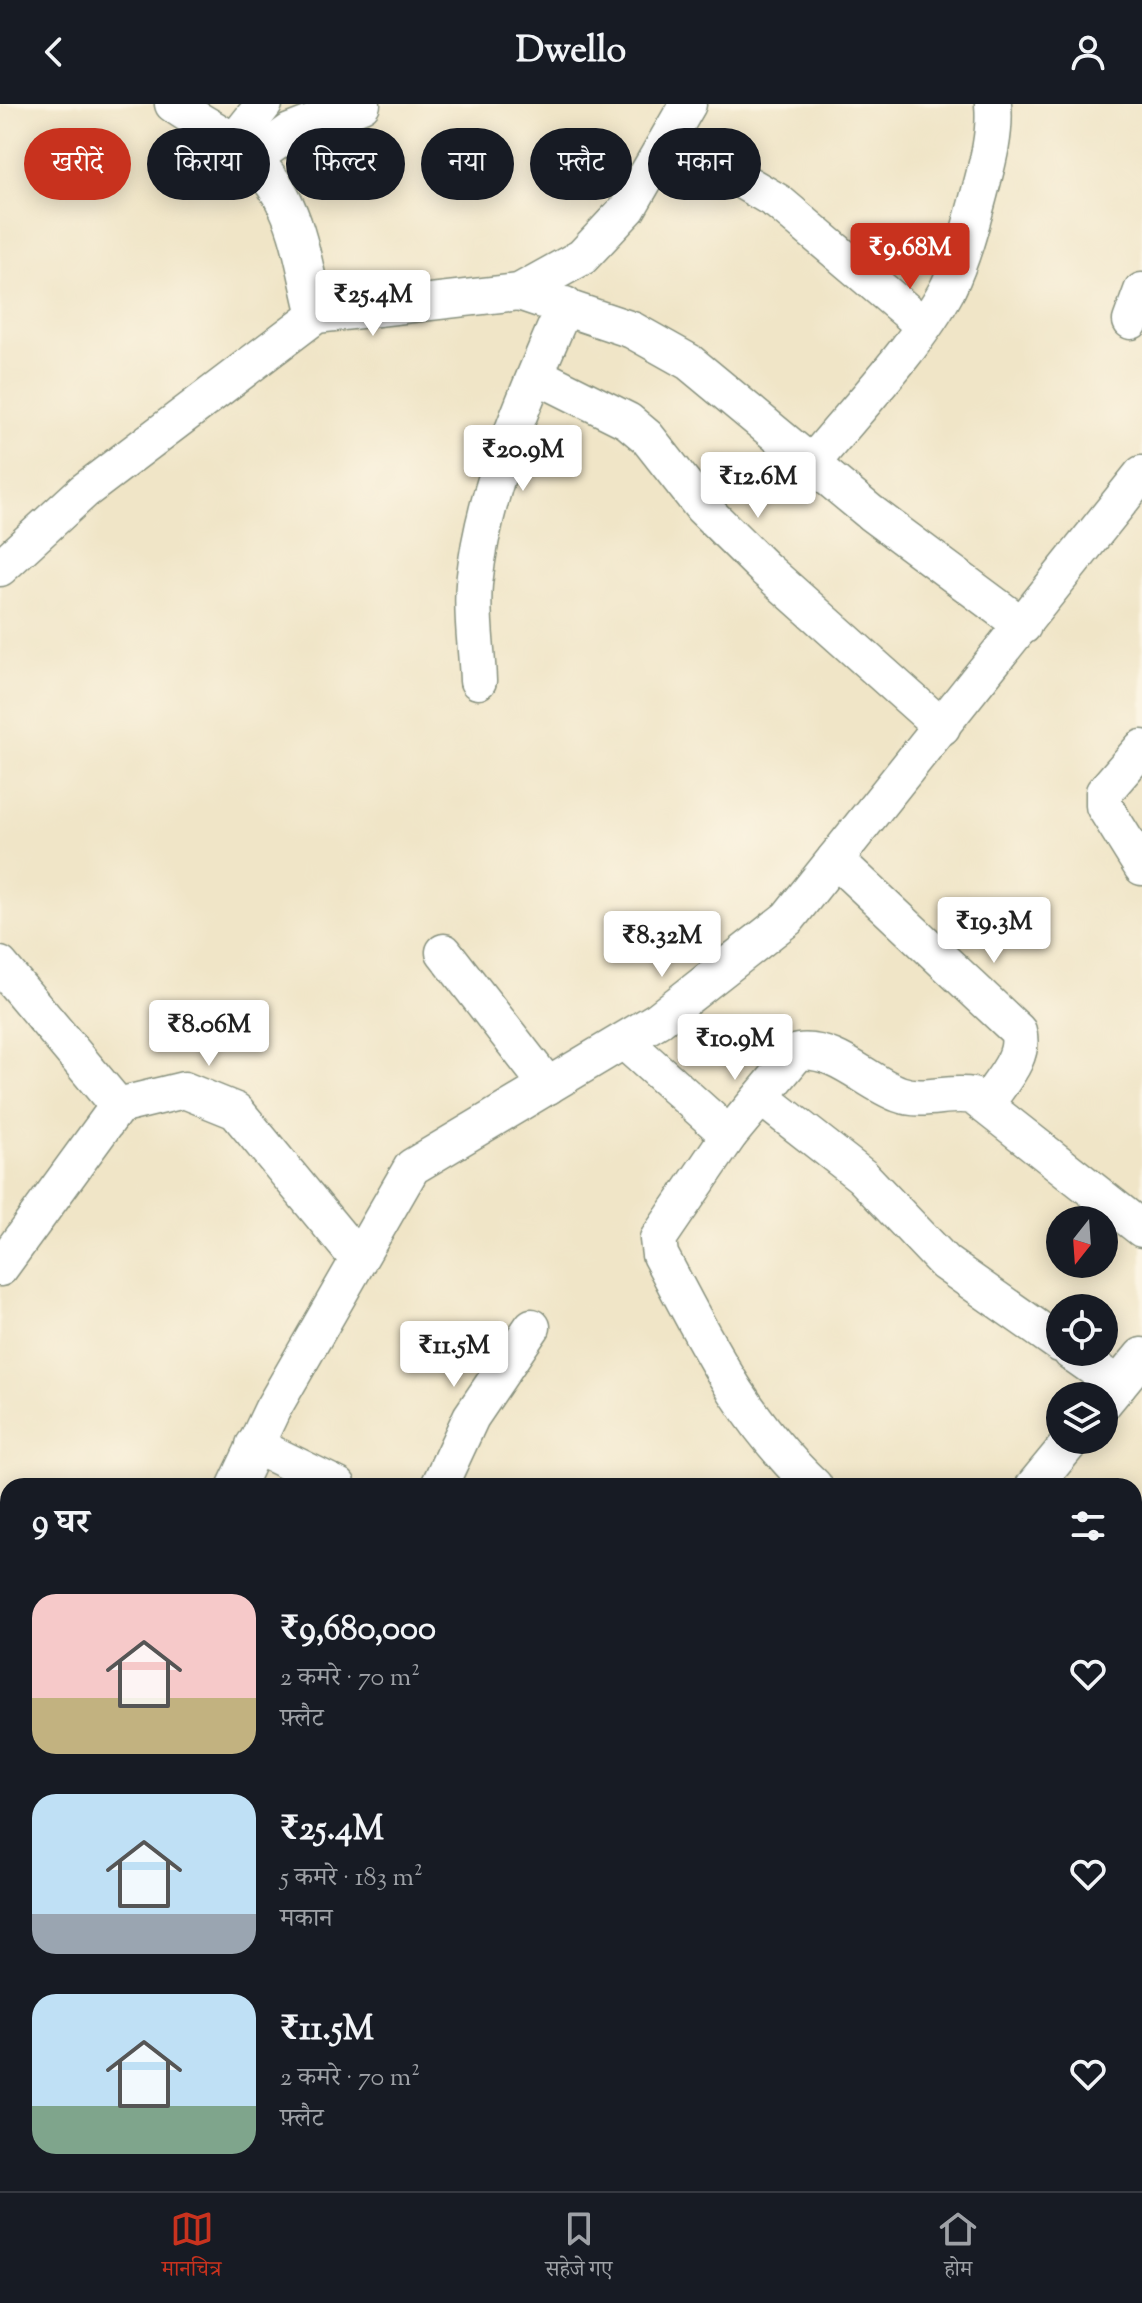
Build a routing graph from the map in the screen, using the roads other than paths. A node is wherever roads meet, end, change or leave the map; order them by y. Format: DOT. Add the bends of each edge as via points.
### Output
graph roads {
  1 [pos="173,104"];
  2 [pos="264,104"];
  3 [pos="362,104"];
  4 [pos="688,104"];
  5 [pos="993,104"];
  6 [pos="209,128"];
  7 [pos="254,128"];
  8 [pos="676,128"];
  9 [pos="270,140"];
  10 [pos="270,176"];
  11 [pos="648,176"];
  12 [pos="761,192"];
  13 [pos="519,292"];
  14 [pos="565,305"];
  15 [pos="316,315"];
  16 [pos="923,325"];
  17 [pos="536,375"];
  18 [pos="812,463"];
  19 [pos="1142,474"];
  20 [pos="0,568"];
  21 [pos="1023,626"];
  22 [pos="478,681"];
  23 [pos="942,727"];
  24 [pos="1142,748"];
  25 [pos="835,859"];
  26 [pos="1142,867"];
  27 [pos="444,952"];
  28 [pos="0,965"];
  29 [pos="624,1041"];
  30 [pos="548,1086"];
  31 [pos="761,1097"];
  32 [pos="986,1104"];
  33 [pos="118,1106"];
  34 [pos="729,1135"];
  35 [pos="1142,1229"];
  36 [pos="358,1259"];
  37 [pos="0,1268"];
  38 [pos="532,1327"];
  39 [pos="1046,1334"];
  40 [pos="1108,1366"];
  41 [pos="1129,1374"];
  42 [pos="254,1445"];
  43 [pos="1063,1454"];
  44 [pos="240,1478"];
  45 [pos="322,1478"];
  46 [pos="443,1478"];
  47 [pos="806,1478"];
  48 [pos="1046,1478"];
  1 -- 6 [label="street"];
  2 -- 7 [label="street"];
  3 -- 9 [label="street"];
  4 -- 8 [label="street"];
  5 -- 16 [label="street" via="987,166 971,227 948,287"];
  10 -- 15 [label="street" via="291,214"];
  11 -- 13 [label="street" via="628,208 582,257"];
  12 -- 16 [label="street"];
  13 -- 14 [label="street"];
  13 -- 15 [label="street"];
  14 -- 17 [label="street"];
  14 -- 18 [label="street" via="632,330 689,362"];
  15 -- 20 [label="street" via="84,491"];
  16 -- 18 [label="street"];
  17 -- 22 [label="street" via="498,467 483,529 474,586"];
  17 -- 23 [label="street" via="637,429 702,507"];
  18 -- 21 [label="street"];
  19 -- 21 [label="street"];
  21 -- 23 [label="street"];
  23 -- 25 [label="street"];
  24 -- 26 [label="street" via="1104,792 1104,806"];
  25 -- 29 [label="street" via="788,918"];
  25 -- 32 [label="street" via="1018,1031 1018,1056"];
  27 -- 30 [label="street"];
  28 -- 33 [label="street"];
  29 -- 30 [label="street"];
  29 -- 34 [label="street"];
  30 -- 36 [label="street" via="412,1167"];
  31 -- 32 [label="street" via="798,1052 810,1050 900,1094 932,1097 956,1092"];
  31 -- 34 [label="street"];
  31 -- 39 [label="street" via="862,1176 945,1263"];
  32 -- 35 [label="street"];
  33 -- 36 [label="street" via="184,1090 236,1111"];
  33 -- 37 [label="street"];
  34 -- 47 [label="street" via="665,1224 658,1239 660,1255 756,1426"];
  36 -- 42 [label="street"];
  38 -- 46 [label="street" via="471,1417"];
  40 -- 41 [label="street"];
  42 -- 44 [label="street"];
  42 -- 45 [label="street"];
  43 -- 48 [label="street"];
}
